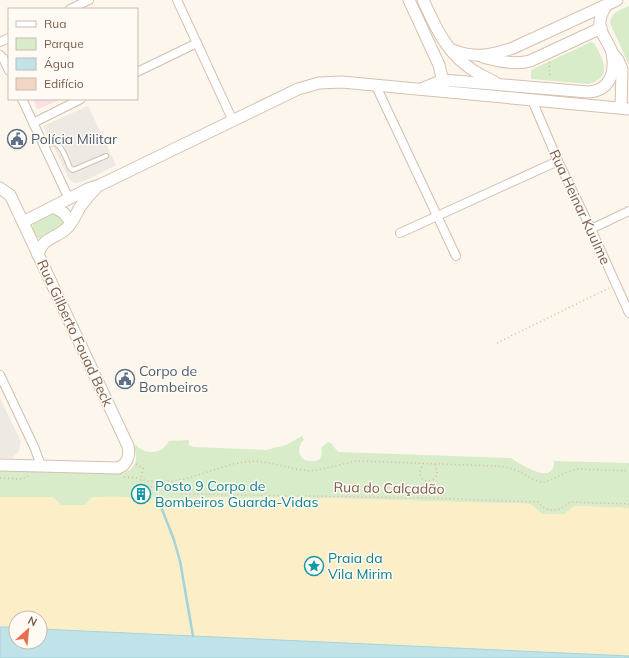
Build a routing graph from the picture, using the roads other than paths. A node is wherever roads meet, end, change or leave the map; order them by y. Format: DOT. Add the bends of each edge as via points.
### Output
graph roads {
  1 [pos="89,0"];
  2 [pos="177,0"];
  3 [pos="408,0"];
  4 [pos="423,0"];
  5 [pos="617,0"];
  6 [pos="606,6"];
  7 [pos="72,8"];
  8 [pos="601,28"];
  9 [pos="197,43"];
  10 [pos="447,45"];
  11 [pos="612,52"];
  12 [pos="0,55"];
  13 [pos="480,56"];
  14 [pos="8,69"];
  15 [pos="622,69"];
  16 [pos="138,72"];
  17 [pos="443,80"];
  18 [pos="629,82"];
  19 [pos="499,85"];
  20 [pos="376,86"];
  21 [pos="419,90"];
  22 [pos="445,92"];
  23 [pos="22,100"];
  24 [pos="79,100"];
  25 [pos="532,100"];
  26 [pos="625,108"];
  27 [pos="233,121"];
  28 [pos="33,122"];
  29 [pos="45,147"];
  30 [pos="106,156"];
  31 [pos="558,161"];
  32 [pos="100,185"];
  33 [pos="0,188"];
  34 [pos="69,199"];
  35 [pos="53,207"];
  36 [pos="629,211"];
  37 [pos="438,216"];
  38 [pos="23,222"];
  39 [pos="68,225"];
  40 [pos="591,229"];
  41 [pos="400,233"];
  42 [pos="32,240"];
  43 [pos="45,242"];
  44 [pos="38,255"];
  45 [pos="456,256"];
  46 [pos="629,313"];
  47 [pos="0,375"];
  48 [pos="0,465"];
  49 [pos="42,466"];
  1 -- 7 [label="street"];
  2 -- 9 [label="street"];
  3 -- 17 [label="street" via="439,65"];
  4 -- 10 [label="street"];
  5 -- 6 [label="street"];
  6 -- 8 [label="street" via="601,15"];
  6 -- 13 [label="street" via="513,48"];
  8 -- 11 [label="street"];
  8 -- 13 [label="street" via="525,63"];
  9 -- 16 [label="street"];
  9 -- 27 [label="street"];
  10 -- 13 [label="street" via="459,52"];
  10 -- 19 [label="street" via="466,66"];
  11 -- 15 [label="street"];
  11 -- 19 [label="street" via="611,78 595,92"];
  12 -- 14 [label="street"];
  15 -- 18 [label="street"];
  15 -- 26 [label="street"];
  17 -- 19 [label="street"];
  17 -- 21 [label="street"];
  17 -- 22 [label="street"];
  20 -- 21 [label="street"];
  20 -- 27 [label="street" via="342,82 319,83 298,89"];
  20 -- 37 [label="street"];
  21 -- 22 [label="street"];
  22 -- 25 [label="street"];
  23 -- 28 [label="street"];
  24 -- 28 [label="street"];
  25 -- 26 [label="street"];
  25 -- 31 [label="street, Rua Heinar Kuulme"];
  27 -- 32 [label="street"];
  28 -- 29 [label="street"];
  29 -- 30 [label="lane" via="56,143 73,170"];
  29 -- 34 [label="street"];
  31 -- 37 [label="street"];
  31 -- 40 [label="street, Rua Heinar Kuulme"];
  32 -- 34 [label="street"];
  32 -- 39 [label="street" via="85,200"];
  33 -- 38 [label="street, Rua Gilberto Fouad Beck" via="10,195"];
  34 -- 35 [label="street"];
  34 -- 39 [label="street" via="71,212"];
  35 -- 38 [label="street"];
  35 -- 39 [label="street" via="64,213"];
  36 -- 40 [label="street"];
  37 -- 41 [label="street"];
  37 -- 45 [label="street"];
  38 -- 42 [label="street, Rua Gilberto Fouad Beck"];
  39 -- 43 [label="street" via="62,232"];
  40 -- 46 [label="street, Rua Heinar Kuulme"];
  42 -- 43 [label="street"];
  42 -- 44 [label="street, Rua Gilberto Fouad Beck"];
  43 -- 44 [label="street"];
  44 -- 49 [label="street, Rua Gilberto Fouad Beck" via="129,451 128,459 118,473"];
  47 -- 49 [label="street"];
  48 -- 49 [label="street"];
}
